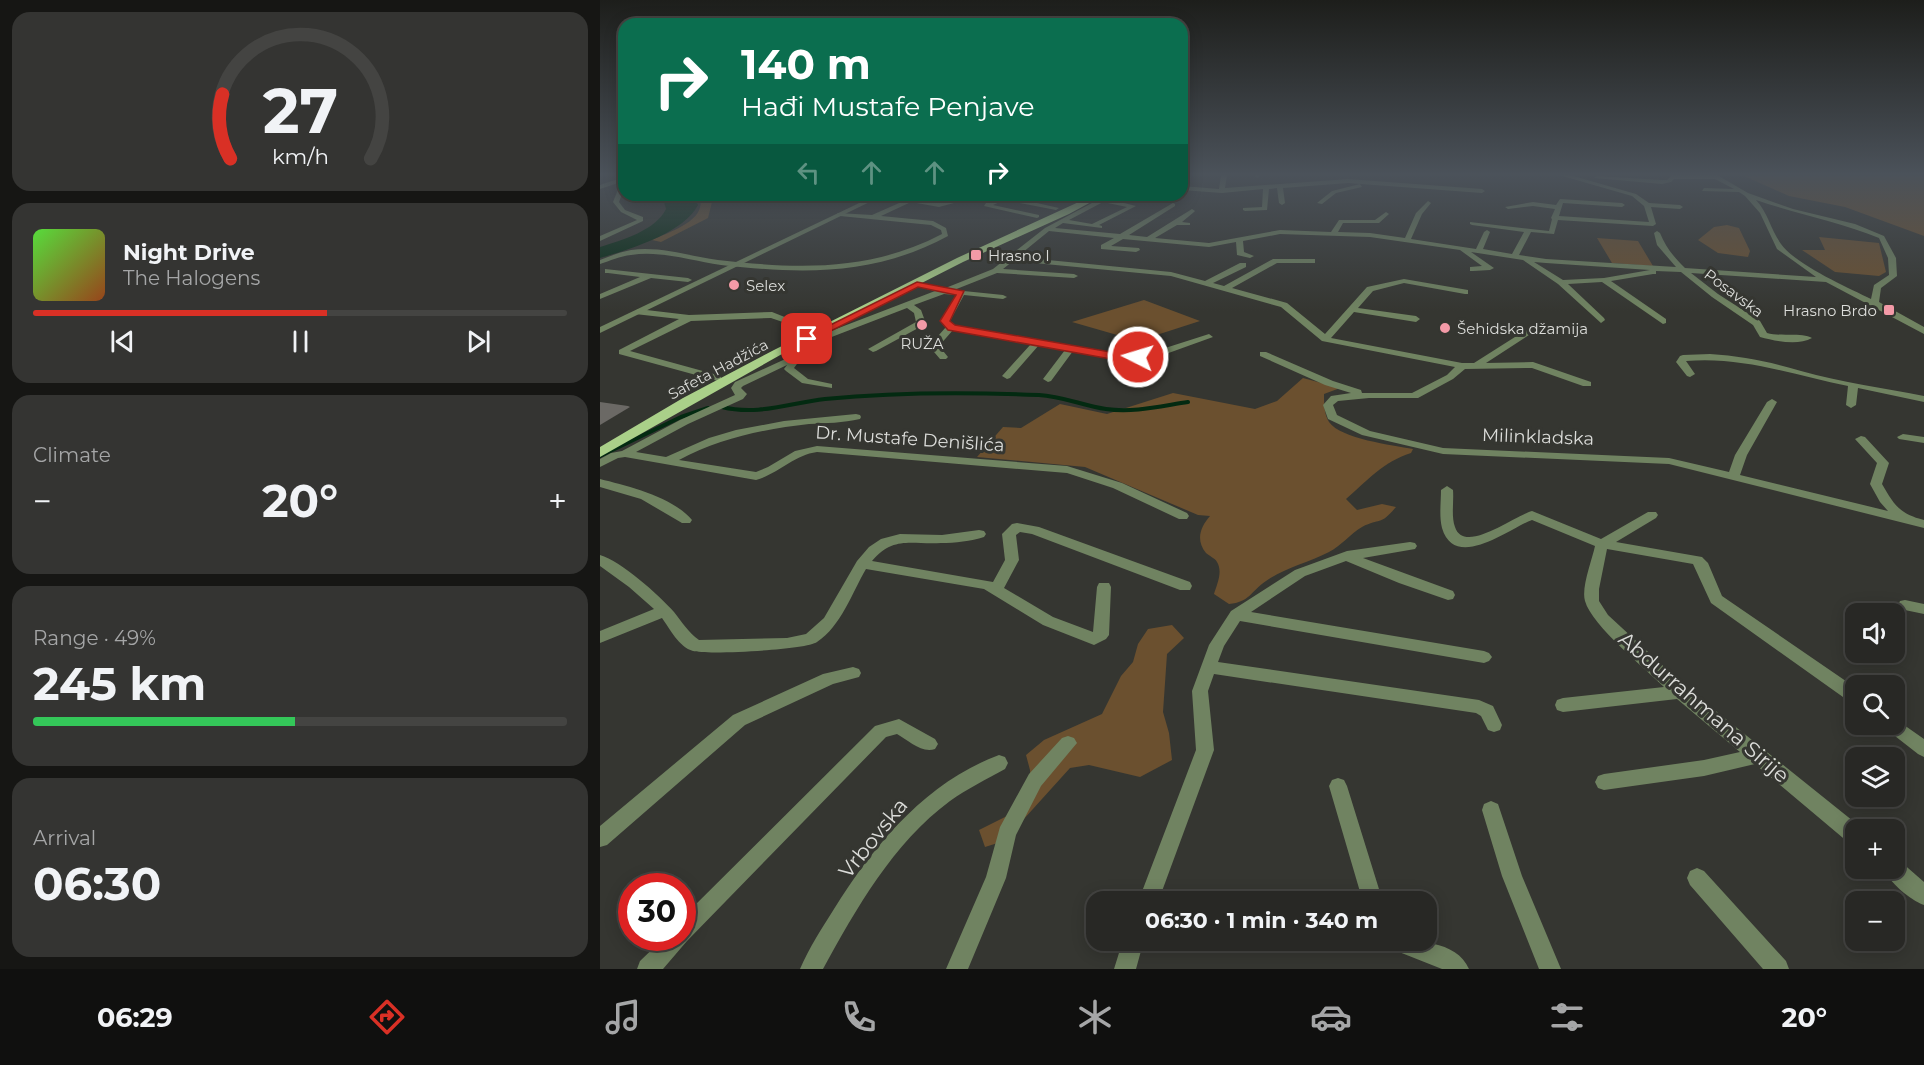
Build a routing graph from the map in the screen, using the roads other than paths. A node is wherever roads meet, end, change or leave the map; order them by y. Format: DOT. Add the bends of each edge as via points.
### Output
graph roads {
  1 [pos="640,220"];
  2 [pos="827,220"];
  3 [pos="905,220"];
  4 [pos="1049,220"];
  5 [pos="1104,220"];
  6 [pos="1149,220"];
  7 [pos="1180,220"];
  8 [pos="1343,220"];
  9 [pos="1347,220"];
  10 [pos="1379,220"];
  11 [pos="1416,220"];
  12 [pos="1554,220"];
  13 [pos="1601,220"];
  14 [pos="1652,220"];
  15 [pos="1766,220"];
  16 [pos="1833,220"];
  17 [pos="1062,221"];
  18 [pos="1617,221"];
  19 [pos="1176,223"];
  20 [pos="1472,223"];
  21 [pos="1188,224"];
  22 [pos="1094,225"];
  23 [pos="1104,228"];
  24 [pos="1047,229"];
  25 [pos="1247,229"];
  26 [pos="1528,231"];
  27 [pos="1487,232"];
  28 [pos="1617,233"];
  29 [pos="1657,233"];
  30 [pos="1333,234"];
  31 [pos="1262,235"];
  32 [pos="1120,237"];
  33 [pos="600,239"];
  34 [pos="1148,239"];
  35 [pos="1408,239"];
  36 [pos="1239,240"];
  37 [pos="1457,246"];
  38 [pos="1479,249"];
  39 [pos="1136,250"];
  40 [pos="1250,256"];
  41 [pos="1517,256"];
  42 [pos="1014,259"];
  43 [pos="1312,261"];
  44 [pos="600,262"];
  45 [pos="737,264"];
  46 [pos="1243,265"];
  47 [pos="1655,267"];
  48 [pos="1473,269"];
  49 [pos="1680,269"];
  50 [pos="608,271"];
  51 [pos="996,271"];
  52 [pos="649,276"];
  53 [pos="1074,276"];
  54 [pos="688,280"];
  55 [pos="1604,280"];
  56 [pos="1828,280"];
  57 [pos="1561,282"];
  58 [pos="1207,283"];
  59 [pos="917,284"];
  60 [pos="1227,288"];
  61 [pos="943,291"];
  62 [pos="1465,292"];
  63 [pos="961,293"];
  64 [pos="600,297"];
  65 [pos="1004,297"];
  66 [pos="1875,302"];
  67 [pos="600,304"];
  68 [pos="907,304"];
  69 [pos="1350,309"];
  70 [pos="638,312"];
  71 [pos="689,318"];
  72 [pos="1416,319"];
  73 [pos="1600,320"];
  74 [pos="1663,321"];
  75 [pos="806,327"];
  76 [pos="951,327"];
  77 [pos="600,330"];
  78 [pos="1924,331"];
  79 [pos="1526,333"];
  80 [pos="1209,337"];
  81 [pos="1807,338"];
  82 [pos="1325,339"];
  83 [pos="1037,342"];
  84 [pos="1071,348"];
  85 [pos="873,349"];
  86 [pos="1263,354"];
  87 [pos="943,357"];
  88 [pos="795,358"];
  89 [pos="1478,364"];
  90 [pos="1462,366"];
  91 [pos="1690,374"];
  92 [pos="1006,376"];
  93 [pos="718,378"];
  94 [pos="1048,379"];
  95 [pos="1587,384"];
  96 [pos="1853,385"];
  97 [pos="828,386"];
  98 [pos="1369,395"];
  99 [pos="1924,399"];
  100 [pos="1772,402"];
  101 [pos="1851,405"];
  102 [pos="856,417"];
  103 [pos="1903,437"];
  104 [pos="1861,439"];
  105 [pos="1924,440"];
  106 [pos="600,453"];
  107 [pos="625,454"];
  108 [pos="670,460"];
  109 [pos="600,464"];
  110 [pos="1734,476"];
  111 [pos="600,483"];
  112 [pos="1447,490"];
  113 [pos="1652,515"];
  114 [pos="1183,516"];
  115 [pos="1902,518"];
  116 [pos="686,520"];
  117 [pos="1924,524"];
  118 [pos="979,534"];
  119 [pos="1602,544"];
  120 [pos="1410,546"];
  121 [pos="1347,556"];
  122 [pos="600,560"];
  123 [pos="862,564"];
  124 [pos="1185,586"];
  125 [pos="1104,587"];
  126 [pos="996,590"];
  127 [pos="1448,595"];
  128 [pos="1905,606"];
  129 [pos="1924,609"];
  130 [pos="664,611"];
  131 [pos="1236,615"];
  132 [pos="600,637"];
  133 [pos="1484,657"];
  134 [pos="1209,667"];
  135 [pos="853,673"];
  136 [pos="1845,689"];
  137 [pos="1680,692"];
  138 [pos="1563,705"];
  139 [pos="1494,725"];
  140 [pos="1905,734"];
  141 [pos="1068,743"];
  142 [pos="929,744"];
  143 [pos="1924,749"];
  144 [pos="1756,756"];
  145 [pos="999,764"];
  146 [pos="1604,782"];
  147 [pos="1338,786"];
  148 [pos="1491,810"];
  149 [pos="1845,827"];
  150 [pos="600,838"];
  151 [pos="1697,878"];
  152 [pos="1905,878"];
  153 [pos="1152,891"];
  154 [pos="1370,891"];
  155 [pos="1924,895"];
  156 [pos="696,919"];
  157 [pos="665,951"];
  158 [pos="1131,951"];
  159 [pos="1424,951"];
  160 [pos="648,969"];
  161 [pos="811,969"];
  162 [pos="957,969"];
  163 [pos="1125,969"];
  164 [pos="1458,969"];
  165 [pos="1550,969"];
  166 [pos="1778,969"];
  1 -- 33 [label="street"];
  2 -- 45 [label="street"];
  3 -- 45 [label="street" via="933,223 946,235 918,251 883,260 789,268"];
  4 -- 59 [label="main road, Safeta Hadžića"];
  5 -- 22 [label="street"];
  6 -- 32 [label="street"];
  7 -- 19 [label="street"];
  8 -- 30 [label="street"];
  9 -- 10 [label="street"];
  11 -- 35 [label="street"];
  12 -- 26 [label="street" via="1552,233"];
  13 -- 18 [label="street"];
  14 -- 18 [label="street" via="1653,224"];
  15 -- 56 [label="street" via="1775,244"];
  16 -- 66 [label="street" via="1882,237 1892,258 1893,276 1877,287"];
  17 -- 22 [label="street"];
  17 -- 24 [label="street"];
  18 -- 28 [label="street"];
  19 -- 21 [label="street"];
  19 -- 34 [label="street"];
  20 -- 26 [label="street"];
  22 -- 23 [label="street"];
  24 -- 32 [label="street, Posavska"];
  24 -- 42 [label="street"];
  25 -- 31 [label="street, Posavska"];
  26 -- 41 [label="street"];
  27 -- 38 [label="street"];
  29 -- 49 [label="street, Posavska" via="1657,240"];
  30 -- 31 [label="street, Posavska"];
  30 -- 35 [label="street, Posavska"];
  31 -- 36 [label="street, Posavska"];
  32 -- 34 [label="street, Posavska"];
  32 -- 39 [label="street" via="1104,247"];
  34 -- 36 [label="street, Posavska" via="1209,245"];
  35 -- 37 [label="street, Posavska"];
  36 -- 40 [label="street" via="1240,253"];
  37 -- 38 [label="street, Posavska"];
  37 -- 48 [label="street" via="1490,268"];
  38 -- 41 [label="street, Posavska"];
  41 -- 47 [label="street, Posavska"];
  41 -- 57 [label="street, Posavska"];
  42 -- 51 [label="street"];
  42 -- 58 [label="street, Milinkladska" via="1153,271"];
  43 -- 60 [label="street" via="1276,261"];
  44 -- 45 [label="street" via="643,252"];
  45 -- 70 [label="street"];
  46 -- 58 [label="street"];
  47 -- 49 [label="street, Posavska"];
  47 -- 55 [label="street, Posavska" via="1655,271"];
  49 -- 56 [label="street, Posavska"];
  49 -- 81 [label="street, Posavska" via="1757,323 1763,335"];
  50 -- 52 [label="street"];
  51 -- 53 [label="street"];
  51 -- 61 [label="street"];
  52 -- 54 [label="street"];
  52 -- 64 [label="street"];
  55 -- 57 [label="street, Posavska"];
  55 -- 74 [label="street"];
  56 -- 66 [label="street"];
  57 -- 73 [label="street, Posavska"];
  58 -- 60 [label="street, Milinkladska"];
  59 -- 61 [label="street, Safeta Hadžića"];
  59 -- 106 [label="main road, Safeta Hadžića" via="675,407"];
  60 -- 82 [label="street, Milinkladska" via="1284,305"];
  61 -- 63 [label="street, Safeta Hadžića"];
  61 -- 68 [label="street, Safeta Hadžića"];
  62 -- 69 [label="street" via="1399,282 1370,289"];
  63 -- 65 [label="street, Safeta Hadžića"];
  63 -- 76 [label="street" via="945,321"];
  64 -- 67 [label="street" via="610,299"];
  66 -- 78 [label="street"];
  68 -- 85 [label="street" via="918,312 919,324"];
  68 -- 88 [label="street, Safeta Hadžića" via="826,336 805,347"];
  69 -- 72 [label="street"];
  69 -- 82 [label="street"];
  70 -- 71 [label="street"];
  70 -- 77 [label="street"];
  71 -- 75 [label="street" via="767,315"];
  71 -- 93 [label="street" via="622,352"];
  76 -- 83 [label="street"];
  76 -- 87 [label="street" via="934,346"];
  79 -- 89 [label="street, Milinkladska"];
  80 -- 84 [label="street" via="1138,357"];
  82 -- 90 [label="street, Milinkladska"];
  83 -- 84 [label="street"];
  83 -- 92 [label="street"];
  84 -- 94 [label="street"];
  86 -- 98 [label="street" via="1329,383"];
  88 -- 97 [label="street, Safeta Hadžića" via="789,369 805,381"];
  88 -- 107 [label="street" via="739,384 739,397"];
  89 -- 90 [label="street, Milinkladska"];
  89 -- 95 [label="street, Milinkladska" via="1533,365"];
  90 -- 98 [label="street, Milinkladska" via="1414,396"];
  91 -- 96 [label="street" via="1681,362 1683,358 1780,366"];
  96 -- 99 [label="street"];
  96 -- 101 [label="street"];
  98 -- 110 [label="street, Milinkladska" via="1330,400 1332,417 1366,433 1443,451 1655,459"];
  100 -- 110 [label="street" via="1741,455"];
  102 -- 108 [label="street" via="725,436"];
  103 -- 105 [label="street"];
  104 -- 115 [label="street" via="1883,463 1876,484"];
  107 -- 108 [label="street, Dr. Mustafe Denišlića"];
  107 -- 109 [label="street, Dr. Mustafe Denišlića"];
  108 -- 114 [label="street, Dr. Mustafe Denišlića" via="756,476 805,450 1049,466 1094,475"];
  110 -- 115 [label="street, Milinkladska"];
  111 -- 116 [label="street" via="661,502"];
  112 -- 119 [label="street" via="1449,531 1455,540 1478,543 1513,522 1532,516"];
  113 -- 119 [label="street"];
  115 -- 117 [label="street, Milinkladska"];
  118 -- 123 [label="street" via="942,539 900,538 874,550"];
  119 -- 136 [label="street" via="1697,560 1716,599"];
  119 -- 137 [label="street, Abdurrahmana Sirije" via="1592,601 1603,619"];
  120 -- 121 [label="street"];
  121 -- 127 [label="street"];
  121 -- 131 [label="street" via="1300,573"];
  122 -- 130 [label="street"];
  123 -- 126 [label="street" via="977,582"];
  123 -- 130 [label="street" via="829,622 811,639 787,644 696,646"];
  124 -- 126 [label="street" via="1017,527 1009,534 1012,560"];
  125 -- 126 [label="street" via="1101,635 1094,639 1048,621"];
  128 -- 129 [label="street"];
  130 -- 132 [label="street"];
  131 -- 133 [label="street"];
  131 -- 134 [label="street" via="1217,645"];
  134 -- 139 [label="street" via="1479,707 1488,711"];
  134 -- 153 [label="street" via="1200,691 1205,750"];
  135 -- 150 [label="street" via="829,679 740,720"];
  137 -- 138 [label="street"];
  137 -- 144 [label="street, Abdurrahmana Sirije"];
  140 -- 143 [label="street"];
  141 -- 162 [label="street" via="1035,780 1007,833 996,878"];
  142 -- 156 [label="street" via="899,726 881,731"];
  144 -- 146 [label="street" via="1704,768"];
  144 -- 149 [label="street, Abdurrahmana Sirije"];
  145 -- 161 [label="street, Vrbovska" via="937,800 903,831 867,879"];
  147 -- 154 [label="street"];
  148 -- 165 [label="street" via="1512,876"];
  151 -- 166 [label="street"];
  152 -- 155 [label="street"];
  157 -- 160 [label="street"];
  158 -- 163 [label="street"];
  159 -- 164 [label="street"];
}
